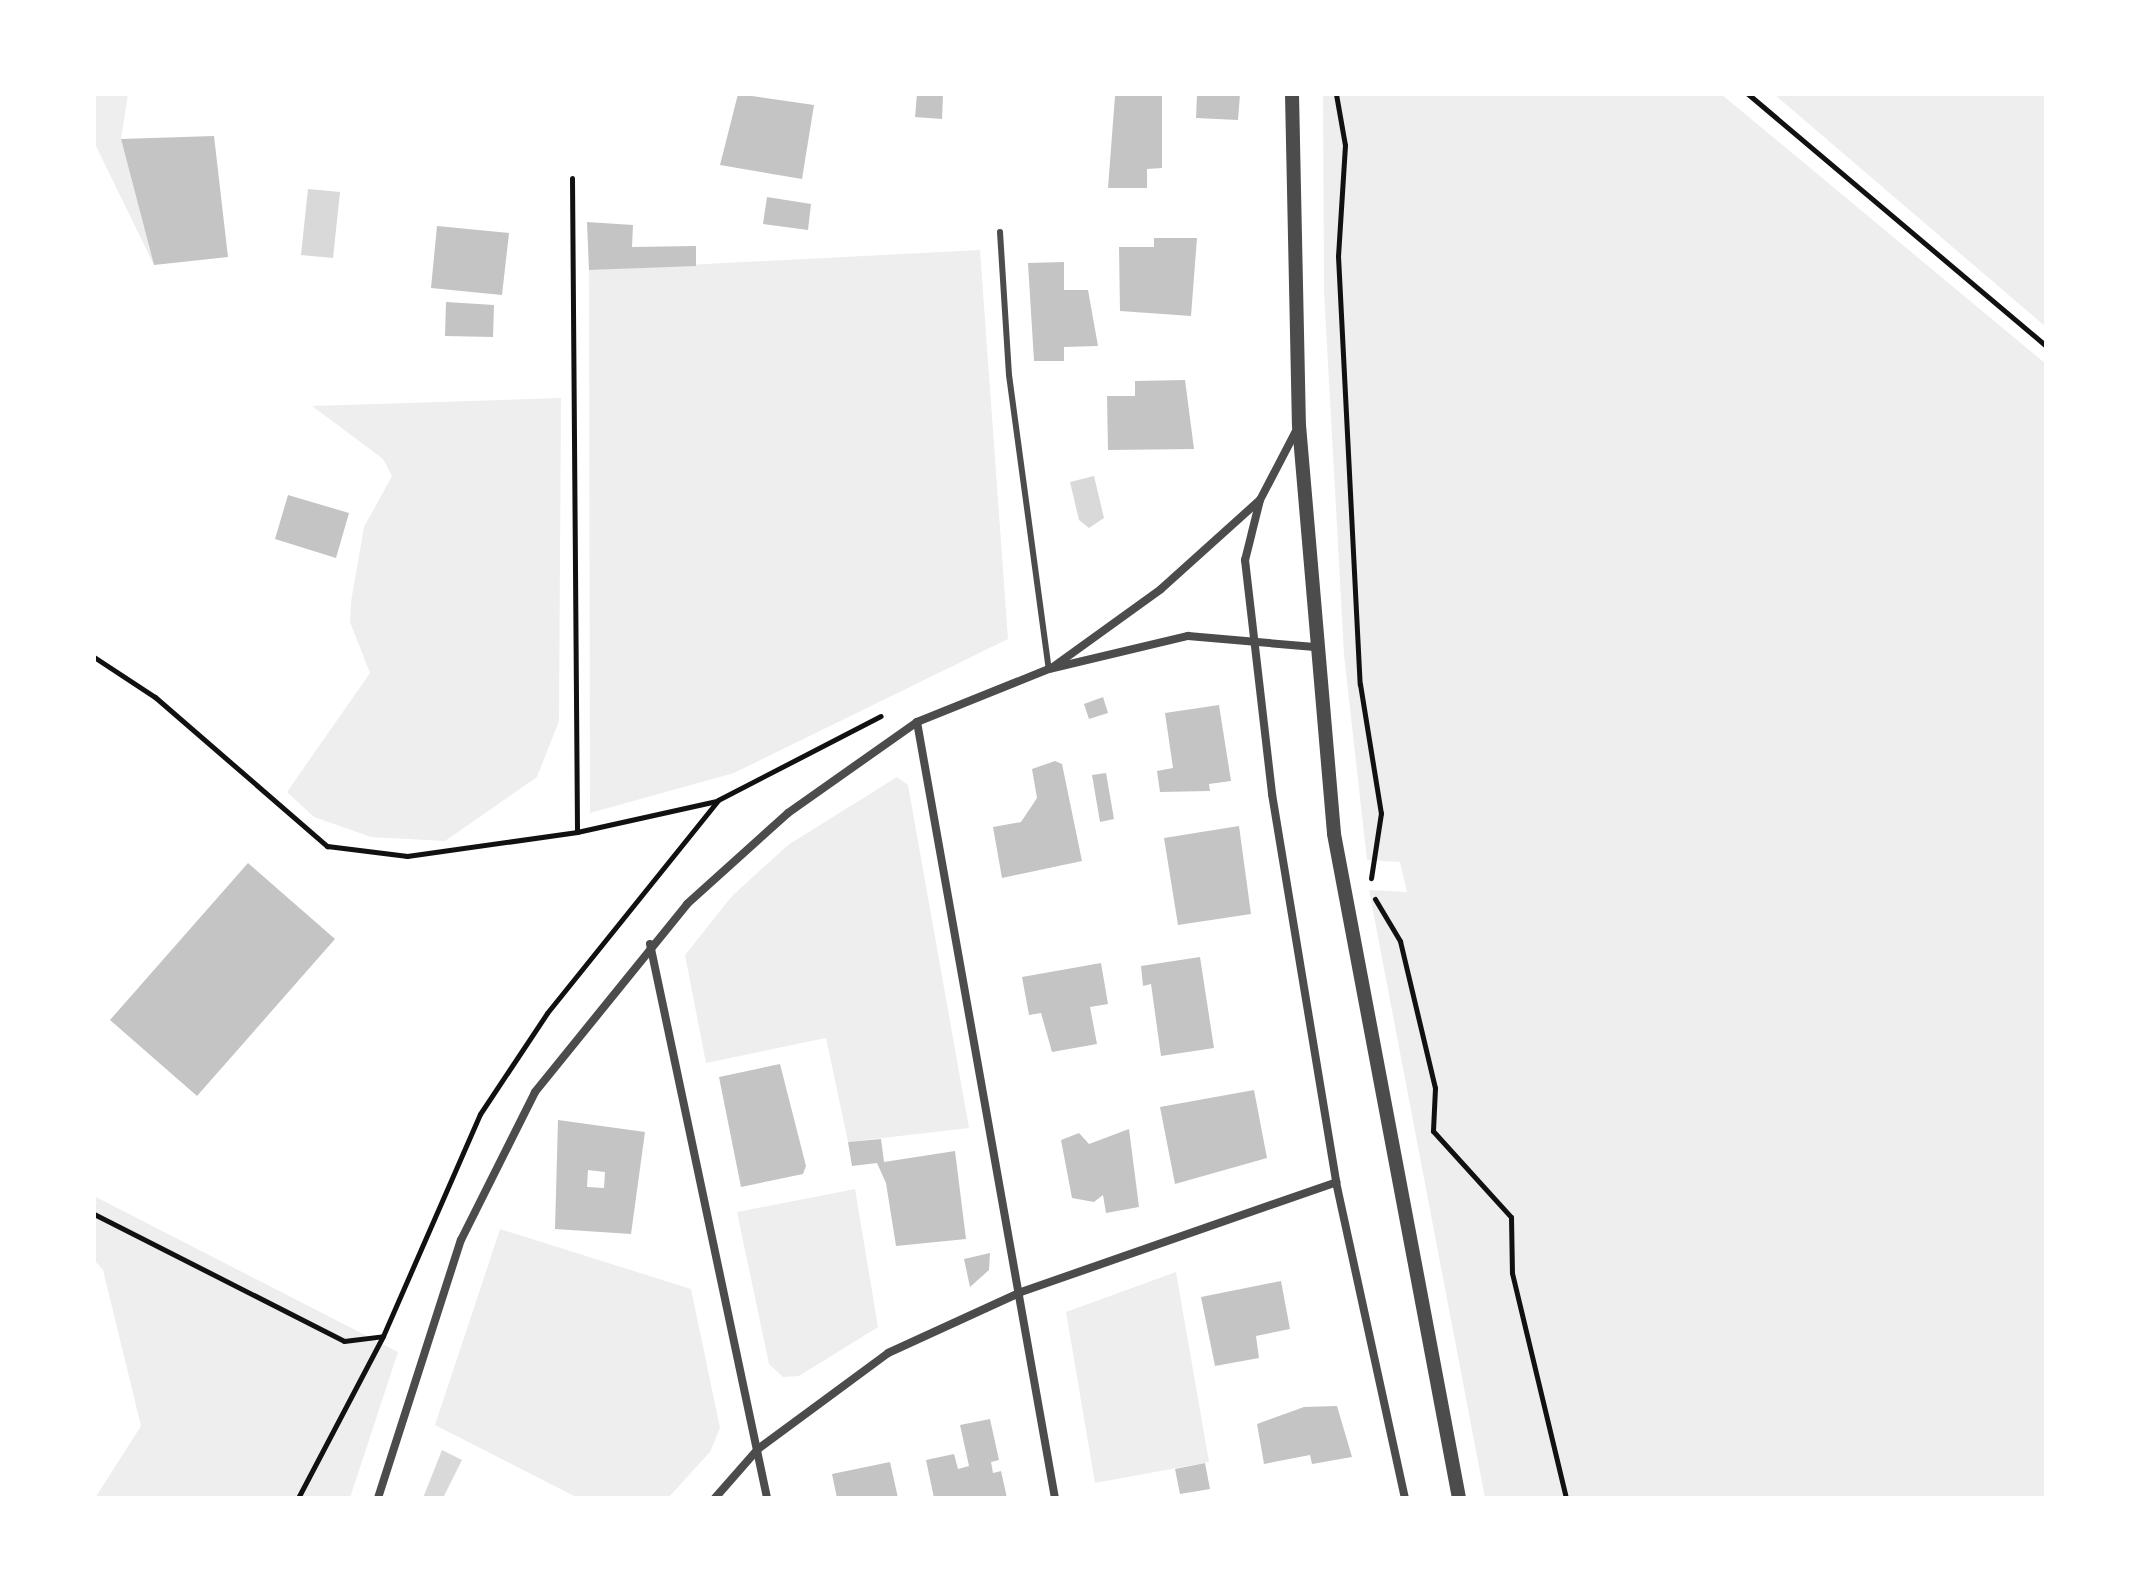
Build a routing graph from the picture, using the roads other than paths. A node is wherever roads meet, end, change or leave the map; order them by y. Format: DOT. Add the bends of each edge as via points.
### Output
graph roads {
  1 [pos="1292,94"];
  2 [pos="1000,232"];
  3 [pos="1299,425"];
  4 [pos="1260,500"];
  5 [pos="1254,638"];
  6 [pos="1315,647"];
  7 [pos="1049,669"];
  8 [pos="917,722"];
  9 [pos="650,944"];
  10 [pos="1336,1182"];
  11 [pos="1021,1292"];
  12 [pos="758,1449"];
  13 [pos="378,1498"];
  14 [pos="715,1498"];
  15 [pos="767,1498"];
  16 [pos="1055,1498"];
  17 [pos="1405,1498"];
  18 [pos="1459,1498"];
  1 -- 3 [label="street"];
  2 -- 7 [label="lane" via="1009,375"];
  3 -- 4 [label="street"];
  3 -- 6 [label="street"];
  4 -- 5 [label="street" via="1245,560"];
  4 -- 7 [label="street" via="1161,589"];
  5 -- 6 [label="street"];
  5 -- 7 [label="street" via="1188,636"];
  5 -- 10 [label="street" via="1272,794"];
  6 -- 18 [label="street" via="1334,834"];
  7 -- 8 [label="street"];
  8 -- 9 [label="street" via="788,813"];
  8 -- 11 [label="street"];
  9 -- 12 [label="street"];
  9 -- 13 [label="street" via="535,1092 461,1240"];
  10 -- 11 [label="street"];
  10 -- 17 [label="street"];
  11 -- 12 [label="street" via="888,1353"];
  11 -- 16 [label="street"];
  12 -- 14 [label="street"];
  12 -- 15 [label="street"];
}
